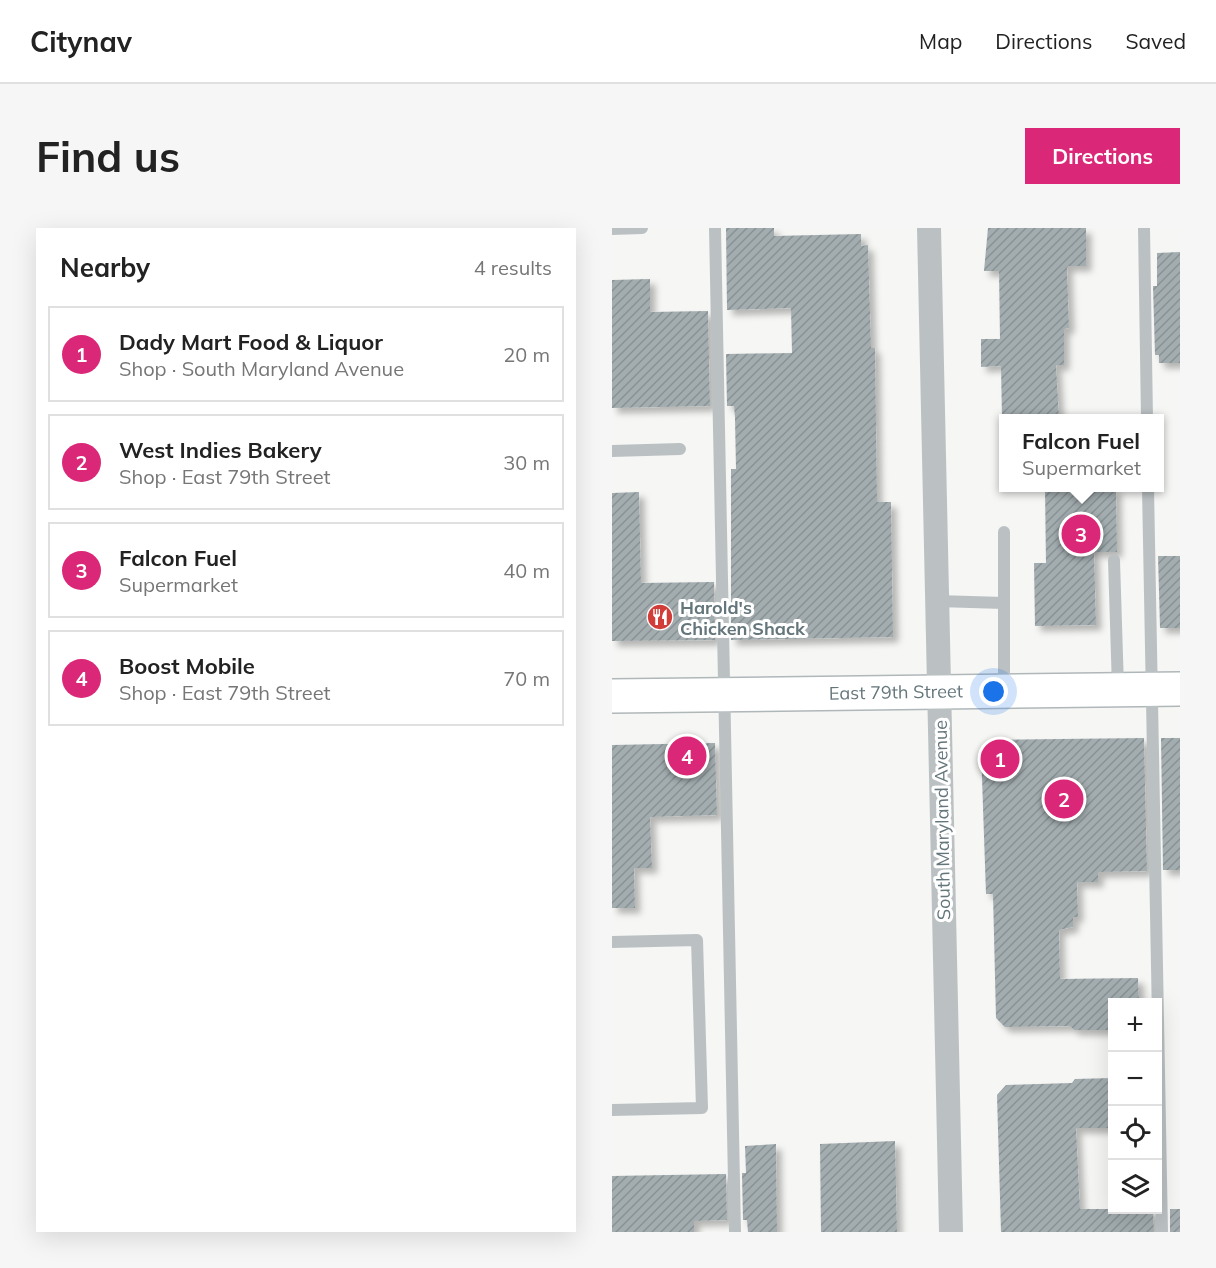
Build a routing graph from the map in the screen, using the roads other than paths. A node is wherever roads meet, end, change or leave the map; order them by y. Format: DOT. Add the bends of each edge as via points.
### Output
graph roads {
  1 [pos="642,228"];
  2 [pos="715,228"];
  3 [pos="929,228"];
  4 [pos="1144,228"];
  5 [pos="612,229"];
  6 [pos="1147,414"];
  7 [pos="680,449"];
  8 [pos="612,451"];
  9 [pos="1148,492"];
  10 [pos="1004,532"];
  11 [pos="1114,560"];
  12 [pos="937,601"];
  13 [pos="1004,603"];
  14 [pos="1165,689"];
  15 [pos="1118,690"];
  16 [pos="1004,691"];
  17 [pos="939,692"];
  18 [pos="723,695"];
  19 [pos="612,696"];
  20 [pos="612,942"];
  21 [pos="612,1110"];
  22 [pos="735,1232"];
  23 [pos="951,1232"];
  24 [pos="1162,1232"];
  1 -- 5 [label="lane"];
  2 -- 18 [label="lane"];
  3 -- 12 [label="street, South Maryland Avenue"];
  4 -- 6 [label="lane"];
  7 -- 8 [label="lane"];
  9 -- 14 [label="lane"];
  10 -- 13 [label="lane"];
  11 -- 15 [label="lane"];
  12 -- 13 [label="lane"];
  12 -- 17 [label="street, South Maryland Avenue"];
  13 -- 16 [label="lane"];
  14 -- 15 [label="main road, East 79th Street"];
  14 -- 24 [label="lane"];
  15 -- 16 [label="main road, East 79th Street"];
  16 -- 17 [label="main road, East 79th Street"];
  17 -- 18 [label="main road, East 79th Street"];
  17 -- 23 [label="street, South Maryland Avenue"];
  18 -- 19 [label="main road, East 79th Street"];
  18 -- 22 [label="lane"];
  20 -- 21 [label="lane" via="698,940 702,1108"];
}
